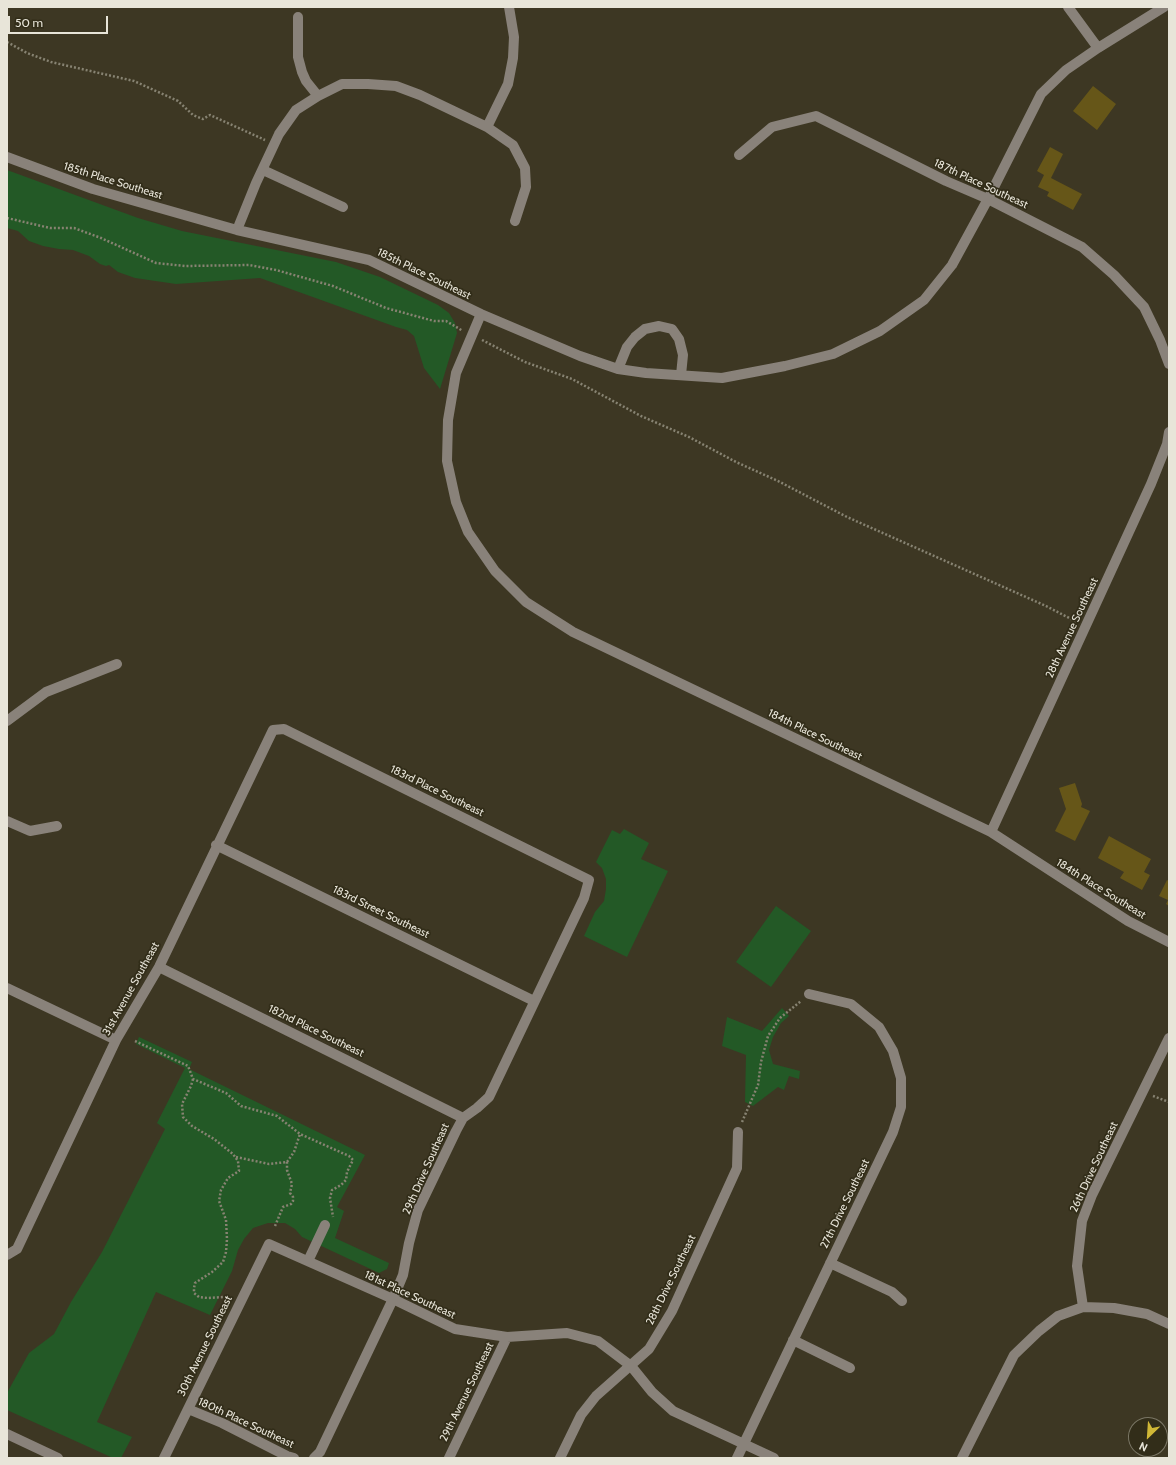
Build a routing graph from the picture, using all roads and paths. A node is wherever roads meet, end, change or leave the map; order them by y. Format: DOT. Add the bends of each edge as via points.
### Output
graph roads {
  1 [pos="509,7"];
  2 [pos="1068,7"];
  3 [pos="1164,7"];
  4 [pos="298,17"];
  5 [pos="7,42"];
  6 [pos="1098,48"];
  7 [pos="318,96"];
  8 [pos="487,127"];
  9 [pos="274,145"];
  10 [pos="739,155"];
  11 [pos="7,157"];
  12 [pos="263,170"];
  13 [pos="988,199"];
  14 [pos="343,207"];
  15 [pos="7,218"];
  16 [pos="515,221"];
  17 [pos="237,230"];
  18 [pos="481,314"];
  19 [pos="472,336"];
  20 [pos="1169,364"];
  21 [pos="618,368"];
  22 [pos="682,375"];
  23 [pos="1169,432"];
  24 [pos="1086,627"];
  25 [pos="117,664"];
  26 [pos="7,722"];
  27 [pos="273,730"];
  28 [pos="7,821"];
  29 [pos="57,826"];
  30 [pos="991,832"];
  31 [pos="216,845"];
  32 [pos="589,880"];
  33 [pos="1169,942"];
  34 [pos="159,967"];
  35 [pos="7,988"];
  36 [pos="809,994"];
  37 [pos="534,1001"];
  38 [pos="1169,1038"];
  39 [pos="116,1040"];
  40 [pos="134,1041"];
  41 [pos="193,1079"];
  42 [pos="1142,1092"];
  43 [pos="1169,1102"];
  44 [pos="463,1118"];
  45 [pos="738,1132"];
  46 [pos="300,1134"];
  47 [pos="236,1157"];
  48 [pos="287,1162"];
  49 [pos="328,1224"];
  50 [pos="275,1226"];
  51 [pos="269,1244"];
  52 [pos="7,1255"];
  53 [pos="308,1261"];
  54 [pos="830,1263"];
  55 [pos="223,1297"];
  56 [pos="393,1299"];
  57 [pos="902,1301"];
  58 [pos="1083,1308"];
  59 [pos="1169,1324"];
  60 [pos="507,1337"];
  61 [pos="793,1340"];
  62 [pos="631,1366"];
  63 [pos="850,1368"];
  64 [pos="188,1409"];
  65 [pos="7,1434"];
  66 [pos="743,1444"];
  67 [pos="58,1458"];
  68 [pos="164,1458"];
  69 [pos="294,1458"];
  70 [pos="314,1458"];
  71 [pos="449,1458"];
  72 [pos="560,1458"];
  73 [pos="736,1458"];
  74 [pos="774,1458"];
  75 [pos="962,1458"];
  1 -- 8 [label="street" via="514,37 513,58 508,84"];
  2 -- 6 [label="street"];
  3 -- 6 [label="street"];
  4 -- 7 [label="street" via="298,57 306,81"];
  5 -- 9 [label="path" via="51,62 134,81 178,101 193,115 203,119 210,115"];
  6 -- 13 [label="street" via="1066,70 1042,94"];
  7 -- 8 [label="street" via="342,84 396,86"];
  7 -- 9 [label="street" via="296,110"];
  8 -- 16 [label="street" via="513,145 525,168 526,187"];
  9 -- 12 [label="street"];
  10 -- 13 [label="street, 187th Place Southeast" via="772,127 816,116 946,181"];
  11 -- 17 [label="street, 185th Place Southeast" via="94,189"];
  12 -- 14 [label="street"];
  12 -- 17 [label="street"];
  13 -- 20 [label="street, 187th Place Southeast" via="1082,247 1114,275 1144,308"];
  13 -- 22 [label="street, 185th Place Southeast" via="952,265 924,300 880,331 833,354 785,366 722,378"];
  15 -- 19 [label="path" via="50,228 74,228 156,263 185,266 249,265 276,270 333,286 386,308 446,322"];
  17 -- 18 [label="street, 185th Place Southeast" via="369,260"];
  18 -- 19 [label="street"];
  18 -- 21 [label="street, 185th Place Southeast" via="580,356"];
  19 -- 24 [label="path" via="525,362 572,379 816,502 1046,606"];
  19 -- 30 [label="street, 184th Place Southeast" via="456,373 448,420 447,461 456,502 468,532 495,571 526,602 573,632"];
  21 -- 22 [label="street, 185th Place Southeast"];
  21 -- 22 [label="street" via="627,346 635,337 645,329 659,326 672,329 679,339 683,355"];
  23 -- 24 [label="street, 28th Avenue Southeast" via="1167,444 1151,484"];
  24 -- 30 [label="street, 28th Avenue Southeast"];
  25 -- 26 [label="street" via="46,692"];
  27 -- 31 [label="street, 31st Avenue Southeast"];
  27 -- 32 [label="street, 183rd Place Southeast" via="284,729"];
  28 -- 29 [label="street" via="30,831"];
  30 -- 33 [label="street, 184th Place Southeast" via="1128,921"];
  31 -- 34 [label="street, 31st Avenue Southeast"];
  31 -- 37 [label="street, 183rd Street Southeast"];
  32 -- 37 [label="street, 29th Drive Southeast" via="584,898"];
  34 -- 39 [label="street, 31st Avenue Southeast"];
  34 -- 44 [label="street, 182nd Place Southeast"];
  35 -- 39 [label="street"];
  36 -- 45 [label="path" via="780,1018 768,1036 758,1085"];
  36 -- 54 [label="street, 27th Drive Southeast" via="851,1004 879,1027 894,1051 901,1078 901,1107 893,1132"];
  37 -- 44 [label="street, 29th Drive Southeast" via="489,1097"];
  38 -- 42 [label="street, 26th Drive Southeast"];
  39 -- 52 [label="street, 31st Avenue Southeast" via="17,1249"];
  40 -- 41 [label="path" via="188,1066"];
  41 -- 46 [label="path" via="226,1093 241,1106 277,1116"];
  41 -- 47 [label="path" via="182,1104 183,1117"];
  42 -- 43 [label="path"];
  42 -- 58 [label="street, 26th Drive Southeast" via="1082,1220 1077,1266"];
  44 -- 56 [label="street, 29th Drive Southeast" via="418,1210 408,1243 403,1276"];
  45 -- 62 [label="street, 28th Drive Southeast" via="737,1168 672,1310 649,1349"];
  46 -- 48 [label="path" via="294,1152"];
  46 -- 49 [label="path" via="353,1160 346,1180 332,1190 330,1198 333,1216"];
  47 -- 48 [label="path" via="269,1164"];
  47 -- 55 [label="path" via="239,1171 228,1178 221,1190 219,1201 226,1220 226,1252 222,1262 195,1283 194,1288 194,1293 198,1297"];
  48 -- 50 [label="path" via="293,1201 283,1207"];
  49 -- 53 [label="street"];
  51 -- 53 [label="street, 181st Place Southeast"];
  51 -- 64 [label="street, 30th Avenue Southeast"];
  53 -- 56 [label="street, 181st Place Southeast"];
  54 -- 57 [label="street" via="892,1292"];
  54 -- 61 [label="street, 27th Drive Southeast"];
  56 -- 60 [label="street, 181st Place Southeast" via="455,1329"];
  56 -- 70 [label="street, 29th Drive Southeast" via="320,1452"];
  58 -- 59 [label="street" via="1114,1308 1146,1314"];
  58 -- 75 [label="street" via="1058,1316 1014,1355"];
  60 -- 62 [label="street, 181st Place Southeast" via="567,1333 598,1341"];
  60 -- 71 [label="street, 29th Avenue Southeast"];
  61 -- 63 [label="street"];
  61 -- 66 [label="street, 27th Drive Southeast"];
  62 -- 66 [label="street, 181st Place Southeast" via="652,1392 674,1411"];
  62 -- 72 [label="street, 28th Drive Southeast" via="596,1396 581,1415"];
  64 -- 68 [label="street, 30th Avenue Southeast"];
  64 -- 69 [label="street, 180th Place Southeast"];
  65 -- 67 [label="street"];
  66 -- 73 [label="street, 27th Drive Southeast"];
  66 -- 74 [label="street, 181st Place Southeast"];
}
